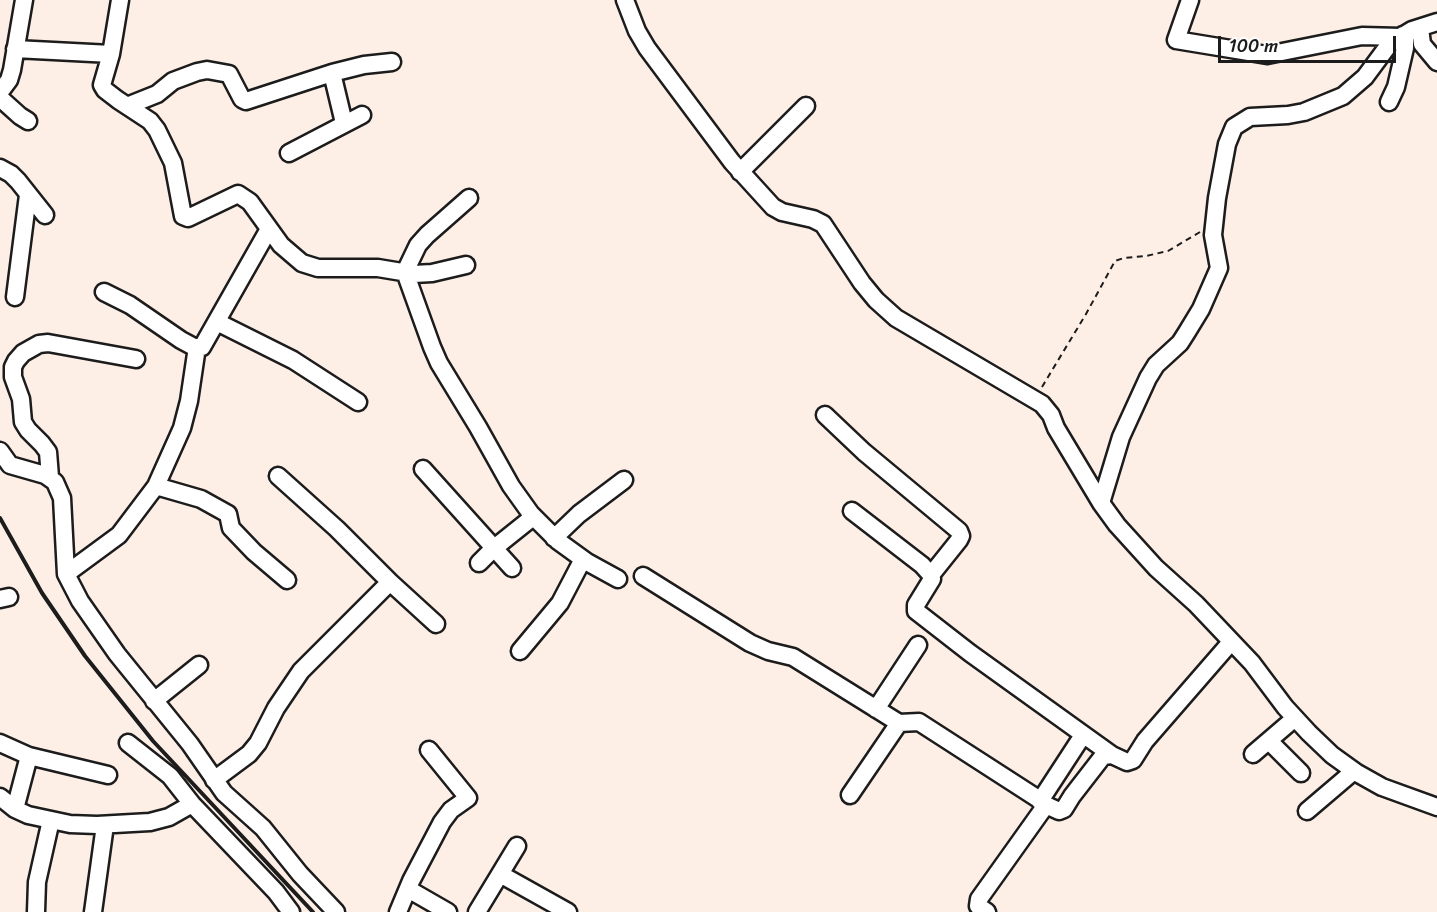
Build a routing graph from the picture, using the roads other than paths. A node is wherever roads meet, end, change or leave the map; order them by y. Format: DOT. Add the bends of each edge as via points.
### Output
graph roads {
  1 [pos="24,0"];
  2 [pos="120,0"];
  3 [pos="625,0"];
  4 [pos="1190,0"];
  5 [pos="1437,22"];
  6 [pos="1420,28"];
  7 [pos="1402,36"];
  8 [pos="15,49"];
  9 [pos="111,54"];
  10 [pos="392,62"];
  11 [pos="1437,62"];
  12 [pos="332,73"];
  13 [pos="0,92"];
  14 [pos="0,98"];
  15 [pos="1389,102"];
  16 [pos="127,106"];
  17 [pos="806,106"];
  18 [pos="362,115"];
  19 [pos="28,121"];
  20 [pos="344,123"];
  21 [pos="289,153"];
  22 [pos="0,168"];
  23 [pos="740,172"];
  24 [pos="28,195"];
  25 [pos="470,198"];
  26 [pos="45,215"];
  27 [pos="269,229"];
  28 [pos="466,265"];
  29 [pos="405,272"];
  30 [pos="104,292"];
  31 [pos="15,297"];
  32 [pos="217,322"];
  33 [pos="197,347"];
  34 [pos="136,359"];
  35 [pos="358,402"];
  36 [pos="825,415"];
  37 [pos="0,450"];
  38 [pos="423,469"];
  39 [pos="278,476"];
  40 [pos="50,477"];
  41 [pos="624,480"];
  42 [pos="156,486"];
  43 [pos="1101,503"];
  44 [pos="852,511"];
  45 [pos="533,517"];
  46 [pos="554,538"];
  47 [pos="494,549"];
  48 [pos="583,560"];
  49 [pos="479,563"];
  50 [pos="512,568"];
  51 [pos="66,574"];
  52 [pos="931,575"];
  53 [pos="643,576"];
  54 [pos="618,579"];
  55 [pos="287,580"];
  56 [pos="390,582"];
  57 [pos="436,624"];
  58 [pos="1231,642"];
  59 [pos="918,645"];
  60 [pos="520,651"];
  61 [pos="199,665"];
  62 [pos="154,701"];
  63 [pos="876,709"];
  64 [pos="1295,718"];
  65 [pos="899,723"];
  66 [pos="1083,735"];
  67 [pos="1269,741"];
  68 [pos="0,743"];
  69 [pos="128,743"];
  70 [pos="429,750"];
  71 [pos="1253,754"];
  72 [pos="1112,755"];
  73 [pos="29,756"];
  74 [pos="1354,771"];
  75 [pos="1301,773"];
  76 [pos="108,775"];
  77 [pos="214,780"];
  78 [pos="850,795"];
  79 [pos="0,797"];
  80 [pos="1043,803"];
  81 [pos="192,804"];
  82 [pos="1437,807"];
  83 [pos="15,809"];
  84 [pos="1306,811"];
  85 [pos="51,820"];
  86 [pos="105,825"];
  87 [pos="516,846"];
  88 [pos="500,874"];
  89 [pos="408,889"];
  90 [pos="36,912"];
  91 [pos="93,912"];
  92 [pos="291,912"];
  93 [pos="336,912"];
  94 [pos="398,912"];
  95 [pos="448,912"];
  96 [pos="477,912"];
  97 [pos="568,912"];
  98 [pos="987,912"];
  1 -- 8 [label="street"];
  2 -- 9 [label="street"];
  3 -- 23 [label="street" via="647,48"];
  4 -- 7 [label="street" via="1176,40 1267,55 1362,36"];
  5 -- 6 [label="street"];
  6 -- 7 [label="street"];
  6 -- 11 [label="street" via="1424,48"];
  7 -- 15 [label="street" via="1405,48"];
  7 -- 43 [label="street" via="1343,96 1304,112 1250,117 1234,127 1222,168 1215,219 1214,247 1219,268 1180,343 1148,378 1121,437"];
  8 -- 9 [label="street"];
  8 -- 13 [label="street" via="11,76"];
  9 -- 16 [label="street" via="102,85"];
  10 -- 12 [label="street"];
  12 -- 16 [label="street" via="246,100 229,74 207,70 173,81 158,94"];
  12 -- 20 [label="street"];
  14 -- 19 [label="street"];
  16 -- 27 [label="street" via="150,121 161,138 173,163 183,216 188,218 238,194 250,202"];
  17 -- 23 [label="street"];
  18 -- 20 [label="street"];
  20 -- 21 [label="street"];
  22 -- 24 [label="street" via="11,174"];
  23 -- 43 [label="street" via="776,209 823,224 862,283 896,318 1042,404"];
  24 -- 26 [label="street"];
  24 -- 31 [label="street"];
  25 -- 29 [label="street" via="418,245"];
  27 -- 29 [label="street" via="289,254 302,263 318,268"];
  27 -- 32 [label="street"];
  28 -- 29 [label="street" via="432,273"];
  29 -- 45 [label="street" via="439,363"];
  30 -- 33 [label="street"];
  32 -- 33 [label="street" via="202,347"];
  32 -- 35 [label="street" via="293,360"];
  33 -- 42 [label="street" via="182,428"];
  34 -- 40 [label="street" via="48,342 23,353 16,362 13,377 21,399 23,422 48,452"];
  36 -- 52 [label="street" via="959,531 959,540"];
  37 -- 40 [label="street" via="10,465"];
  38 -- 47 [label="street"];
  39 -- 56 [label="street"];
  40 -- 51 [label="street" via="62,498"];
  41 -- 46 [label="street"];
  42 -- 51 [label="street" via="118,535"];
  42 -- 55 [label="street" via="201,500 228,514 231,528"];
  43 -- 58 [label="street" via="1156,568"];
  44 -- 52 [label="street"];
  45 -- 46 [label="street"];
  45 -- 47 [label="street"];
  46 -- 48 [label="street"];
  47 -- 49 [label="street"];
  47 -- 50 [label="street"];
  48 -- 54 [label="street"];
  48 -- 60 [label="street" via="560,603"];
  51 -- 62 [label="street" via="117,654"];
  52 -- 66 [label="street" via="916,611"];
  53 -- 63 [label="street" via="750,644 793,657"];
  56 -- 57 [label="street"];
  56 -- 77 [label="street" via="301,671 249,754"];
  58 -- 64 [label="street"];
  58 -- 72 [label="street" via="1132,760 1127,762"];
  59 -- 63 [label="street"];
  61 -- 62 [label="street"];
  62 -- 77 [label="street"];
  63 -- 65 [label="street"];
  64 -- 67 [label="street"];
  64 -- 74 [label="street"];
  65 -- 78 [label="street"];
  65 -- 80 [label="street" via="919,722"];
  66 -- 72 [label="street"];
  66 -- 80 [label="street"];
  67 -- 71 [label="street"];
  67 -- 75 [label="street"];
  68 -- 73 [label="street"];
  69 -- 81 [label="street" via="165,771"];
  70 -- 89 [label="street" via="468,798 442,822"];
  72 -- 80 [label="street" via="1103,756 1064,809 1059,811"];
  73 -- 76 [label="street"];
  73 -- 83 [label="street"];
  74 -- 82 [label="street" via="1382,787"];
  74 -- 84 [label="street"];
  77 -- 93 [label="street"];
  79 -- 83 [label="street"];
  80 -- 98 [label="street" via="979,899 978,906"];
  81 -- 86 [label="street" via="150,822"];
  81 -- 92 [label="street"];
  83 -- 85 [label="street"];
  85 -- 86 [label="street"];
  85 -- 90 [label="street"];
  86 -- 91 [label="street"];
  87 -- 88 [label="street"];
  88 -- 96 [label="street"];
  88 -- 97 [label="street"];
  89 -- 94 [label="street"];
  89 -- 95 [label="street"];
}
